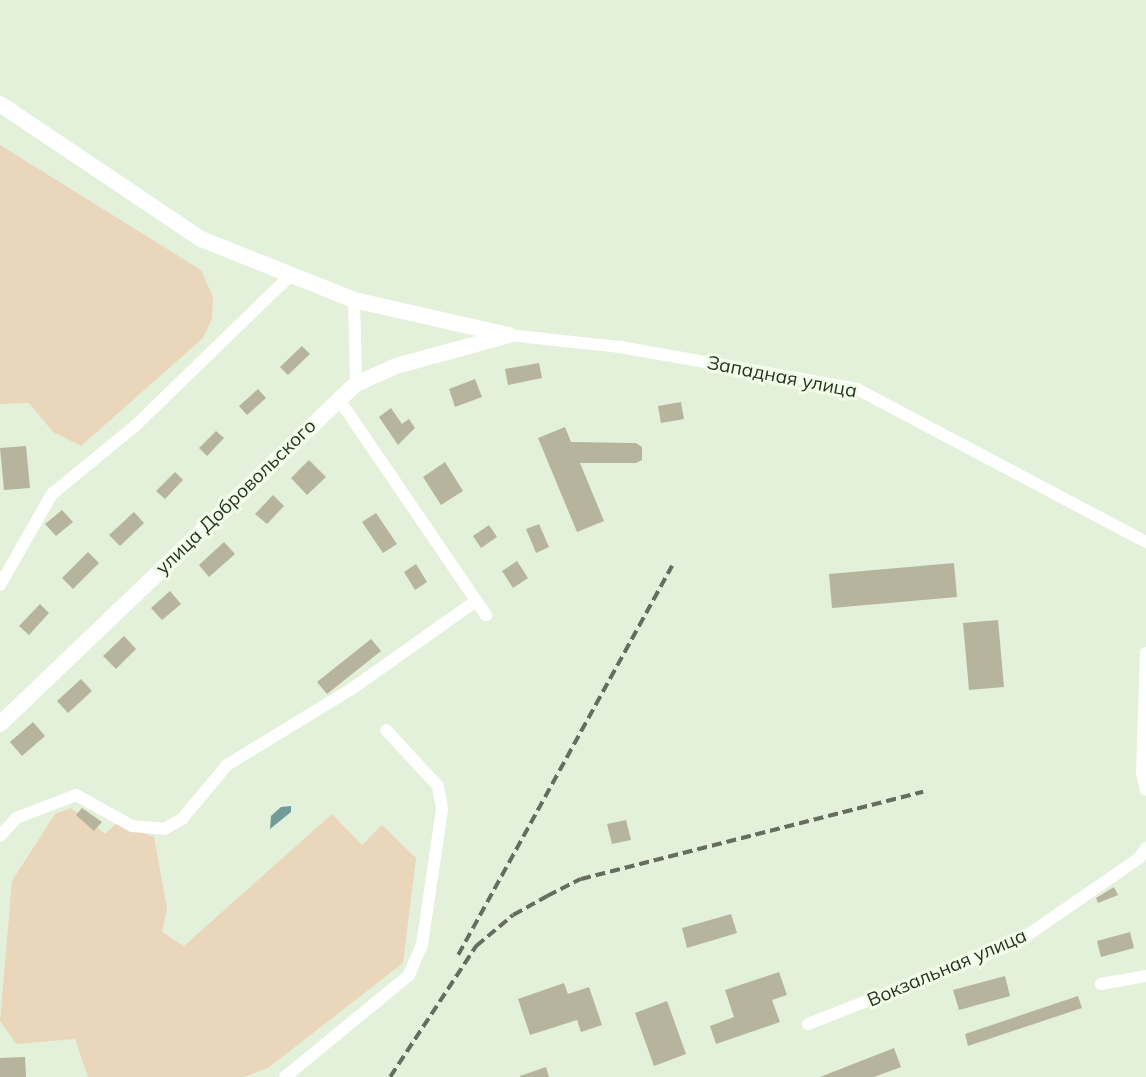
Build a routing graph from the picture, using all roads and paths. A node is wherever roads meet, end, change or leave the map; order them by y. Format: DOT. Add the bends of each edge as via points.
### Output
graph roads {
  1 [pos="0,104"];
  2 [pos="289,277"];
  3 [pos="354,300"];
  4 [pos="509,335"];
  5 [pos="356,384"];
  6 [pos="338,398"];
  7 [pos="1146,542"];
  8 [pos="0,585"];
  9 [pos="476,601"];
  10 [pos="486,615"];
  11 [pos="1146,653"];
  12 [pos="0,724"];
  13 [pos="386,730"];
  14 [pos="1146,790"];
  15 [pos="0,836"];
  16 [pos="1146,848"];
  17 [pos="1146,976"];
  18 [pos="1101,984"];
  19 [pos="808,1024"];
  20 [pos="285,1077"];
  1 -- 2 [label="street" via="201,239"];
  2 -- 3 [label="street"];
  2 -- 8 [label="street" via="135,426 52,494"];
  3 -- 4 [label="street"];
  3 -- 5 [label="street"];
  4 -- 5 [label="street, улица Добровольского" via="396,366"];
  4 -- 7 [label="street, Западная улица" via="620,347 857,389"];
  5 -- 6 [label="street, улица Добровольского"];
  6 -- 9 [label="street"];
  6 -- 12 [label="street, улица Добровольского"];
  9 -- 10 [label="street"];
  9 -- 15 [label="street" via="353,688 228,765 181,819 164,829 132,826 76,796 16,818"];
  11 -- 14 [label="street" via="1142,773"];
  13 -- 20 [label="street" via="438,786 442,809 422,945 409,975"];
  16 -- 19 [label="street, Вокзальная улица" via="1016,943"];
  17 -- 18 [label="street"];
}
